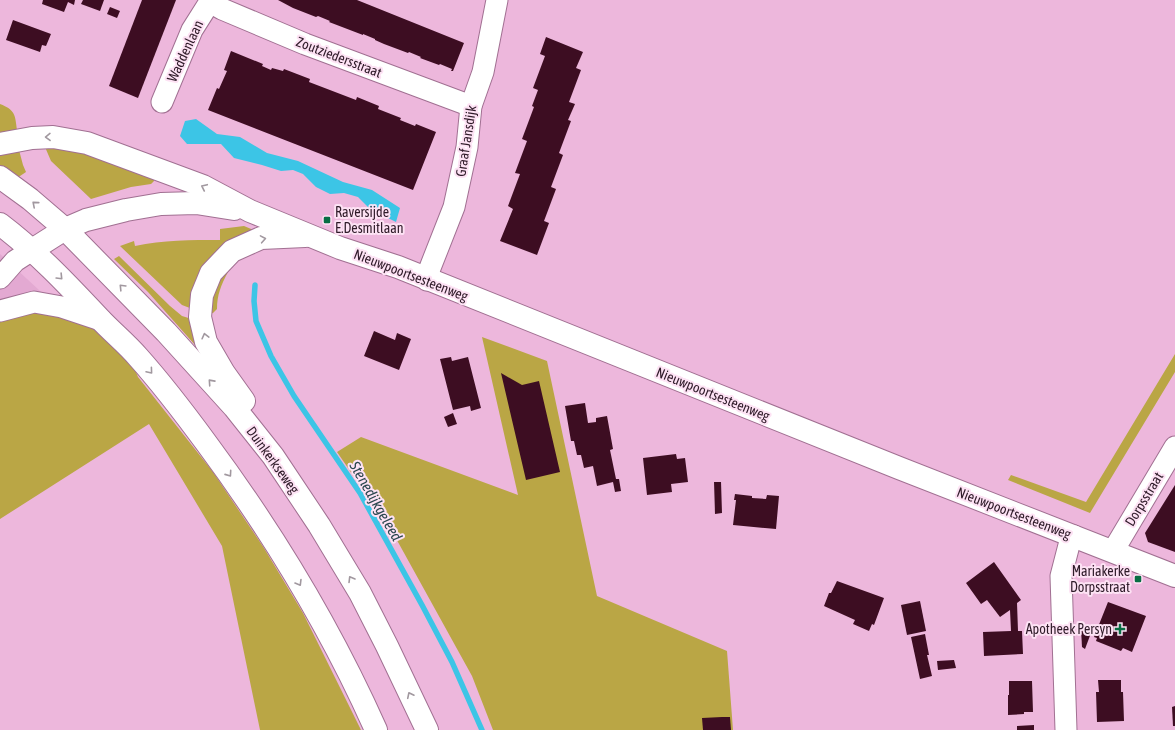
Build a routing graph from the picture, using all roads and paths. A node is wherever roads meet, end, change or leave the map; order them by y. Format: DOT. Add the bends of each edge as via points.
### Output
graph roads {
  1 [pos="497,0"];
  2 [pos="210,1"];
  3 [pos="162,102"];
  4 [pos="471,106"];
  5 [pos="0,144"];
  6 [pos="0,177"];
  7 [pos="250,211"];
  8 [pos="0,224"];
  9 [pos="65,229"];
  10 [pos="312,236"];
  11 [pos="16,259"];
  12 [pos="0,278"];
  13 [pos="427,280"];
  14 [pos="0,311"];
  15 [pos="101,320"];
  16 [pos="1175,446"];
  17 [pos="319,525"];
  18 [pos="1074,536"];
  19 [pos="1113,552"];
  20 [pos="1175,576"];
  21 [pos="376,730"];
  22 [pos="427,730"];
  23 [pos="1066,730"];
  1 -- 4 [label="street, Graaf Jansdijk" via="483,72"];
  2 -- 3 [label="street, Waddenlaan" via="192,30"];
  2 -- 4 [label="street, Zoutziedersstraat" via="222,9 305,44"];
  4 -- 13 [label="street, Graaf Jansdijk" via="467,147 454,207"];
  7 -- 5 [label="main road, Nieuwpoortsesteenweg, one-way" via="203,186 87,143 53,137"];
  9 -- 6 [label="main road, one-way"];
  7 -- 9 [label="main road, Nieuwpoortsesteenweg" via="196,203 161,204 86,220"];
  7 -- 10 [label="main road, Nieuwpoortsesteenweg"];
  8 -- 11 [label="main road"];
  9 -- 11 [label="main road, Nieuwpoortsesteenweg"];
  17 -- 9 [label="main road, Duinkerkseweg, one-way" via="273,456 234,407 166,332"];
  10 -- 13 [label="main road, Nieuwpoortsesteenweg"];
  17 -- 10 [label="main road, one-way" via="288,462 224,373 206,342 200,317 202,295 211,274 232,251 261,238"];
  11 -- 12 [label="street, Nieuwpoortsesteenweg"];
  11 -- 15 [label="main road, one-way" via="58,275"];
  13 -- 18 [label="main road, Nieuwpoortsesteenweg"];
  14 -- 15 [label="street" via="34,302 62,307"];
  15 -- 21 [label="main road, one-way" via="137,355 170,395 259,517 315,609"];
  16 -- 19 [label="street, Dorpsstraat"];
  22 -- 17 [label="main road, Duinkerkseweg, one-way" via="360,592"];
  18 -- 19 [label="main road, Nieuwpoortsesteenweg"];
  18 -- 23 [label="street" via="1061,576"];
  19 -- 20 [label="main road, Nieuwpoortsesteenweg"];
}
